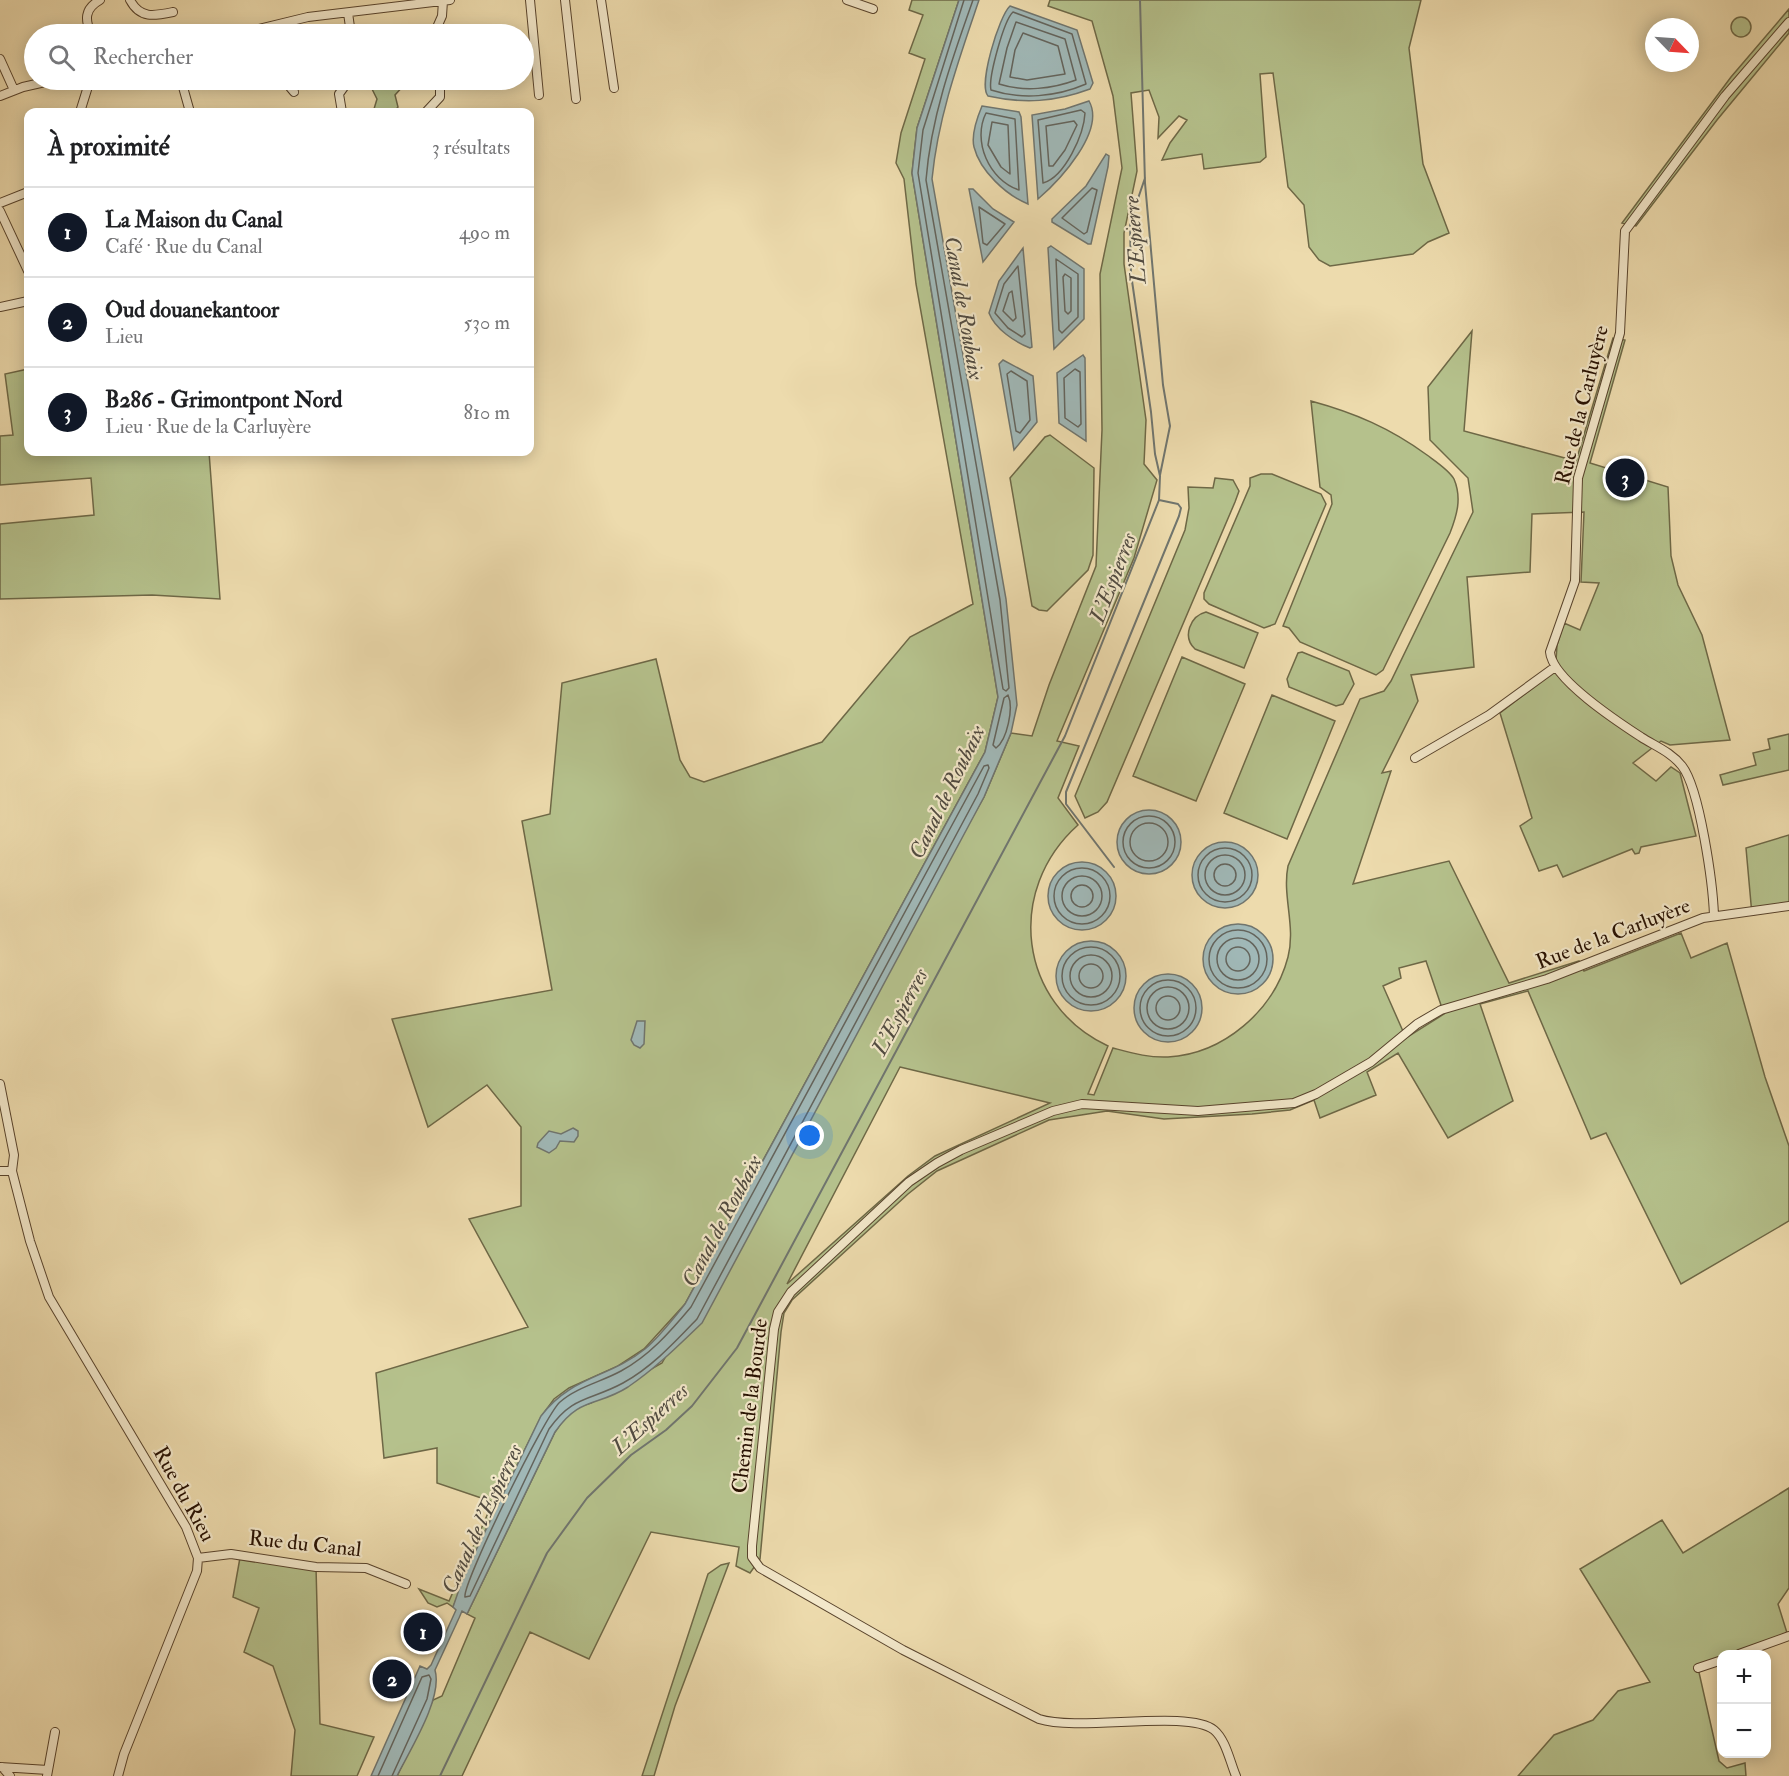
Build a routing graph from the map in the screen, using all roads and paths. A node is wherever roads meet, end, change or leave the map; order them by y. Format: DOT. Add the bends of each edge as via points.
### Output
graph roads {
  1 [pos="100,0"];
  2 [pos="130,0"];
  3 [pos="530,0"];
  4 [pos="565,0"];
  5 [pos="601,0"];
  6 [pos="847,0"];
  7 [pos="446,1"];
  8 [pos="873,9"];
  9 [pos="173,12"];
  10 [pos="348,13"];
  11 [pos="1789,22"];
  12 [pos="87,24"];
  13 [pos="289,24"];
  14 [pos="350,24"];
  15 [pos="438,24"];
  16 [pos="532,24"];
  17 [pos="534,42"];
  18 [pos="0,59"];
  19 [pos="24,88"];
  20 [pos="614,88"];
  21 [pos="14,90"];
  22 [pos="87,90"];
  23 [pos="184,90"];
  24 [pos="342,90"];
  25 [pos="440,90"];
  26 [pos="539,95"];
  27 [pos="0,96"];
  28 [pos="576,99"];
  29 [pos="81,108"];
  30 [pos="189,108"];
  31 [pos="341,108"];
  32 [pos="430,108"];
  33 [pos="24,194"];
  34 [pos="0,203"];
  35 [pos="0,211"];
  36 [pos="24,262"];
  37 [pos="24,302"];
  38 [pos="0,307"];
  39 [pos="1555,667"];
  40 [pos="1415,758"];
  41 [pos="1789,906"];
  42 [pos="1714,916"];
  43 [pos="0,1084"];
  44 [pos="1316,1094"];
  45 [pos="0,1171"];
  46 [pos="12,1171"];
  47 [pos="198,1558"];
  48 [pos="406,1584"];
  49 [pos="1789,1636"];
  50 [pos="1750,1650"];
  51 [pos="1717,1662"];
  52 [pos="1698,1668"];
  53 [pos="55,1732"];
  54 [pos="1,1767"];
  55 [pos="47,1773"];
  56 [pos="10,1776"];
  57 [pos="118,1776"];
  58 [pos="1236,1776"];
  1 -- 12 [label="street" via="87,13"];
  2 -- 9 [label="street" via="142,14"];
  3 -- 16 [label="street"];
  4 -- 28 [label="street"];
  5 -- 20 [label="street"];
  6 -- 8 [label="street"];
  7 -- 10 [label="street"];
  7 -- 15 [label="street"];
  10 -- 13 [label="street" via="308,17"];
  10 -- 14 [label="street"];
  11 -- 39 [label="street, Rue de la Carluyère" via="1725,96 1625,231 1620,333 1578,478 1575,581 1551,644"];
  17 -- 26 [label="street"];
  18 -- 21 [label="street"];
  19 -- 21 [label="street"];
  21 -- 27 [label="street"];
  22 -- 29 [label="street"];
  23 -- 30 [label="street"];
  24 -- 31 [label="street"];
  25 -- 32 [label="street" via="440,97"];
  33 -- 34 [label="street"];
  35 -- 36 [label="street"];
  37 -- 38 [label="street"];
  39 -- 40 [label="street" via="1489,715"];
  39 -- 42 [label="street, Rue de la Carluyère" via="1617,721 1672,756 1687,773 1712,880"];
  41 -- 42 [label="street"];
  42 -- 44 [label="street, Rue de la Carluyère" via="1547,979 1441,1010 1417,1024 1378,1058"];
  43 -- 46 [label="street, Rue du Rieu" via="14,1155"];
  44 -- 58 [label="street, Chemin de la Bourde" via="1279,1106 1198,1111 1074,1105 961,1150 909,1182 807,1276 782,1305 774,1329 752,1546 752,1557 760,1568 893,1645 1039,1719 1060,1724 1177,1722 1209,1727 1220,1737"];
  45 -- 46 [label="street"];
  46 -- 47 [label="street, Rue du Rieu" via="49,1297 186,1527"];
  47 -- 48 [label="street, Rue du Canal" via="231,1554 316,1567 366,1568"];
  47 -- 57 [label="street, Rue du Rieu" via="197,1571"];
  49 -- 50 [label="street"];
  51 -- 52 [label="street"];
  53 -- 55 [label="street"];
  54 -- 55 [label="street"];
  54 -- 56 [label="street"];
}
